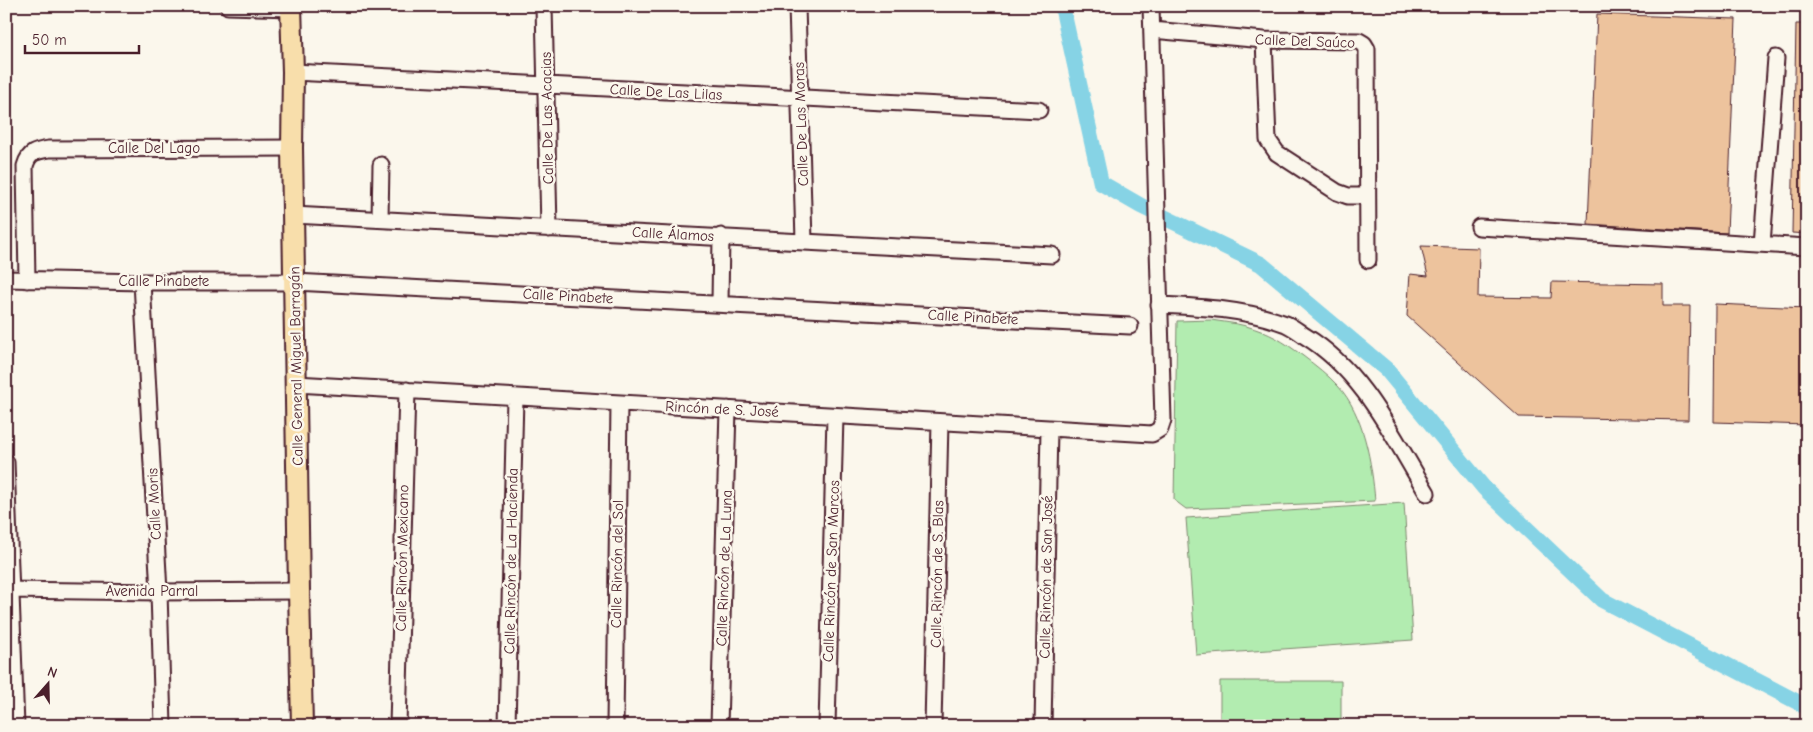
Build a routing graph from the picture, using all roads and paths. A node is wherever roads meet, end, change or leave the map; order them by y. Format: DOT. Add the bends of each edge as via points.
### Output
graph roads {
  1 [pos="228,6"];
  2 [pos="544,6"];
  3 [pos="797,6"];
  4 [pos="1151,6"];
  5 [pos="291,7"];
  6 [pos="1152,30"];
  7 [pos="1264,40"];
  8 [pos="1776,58"];
  9 [pos="293,72"];
  10 [pos="546,86"];
  11 [pos="800,99"];
  12 [pos="1039,110"];
  13 [pos="292,148"];
  14 [pos="381,165"];
  15 [pos="1367,196"];
  16 [pos="293,214"];
  17 [pos="380,219"];
  18 [pos="1480,227"];
  19 [pos="550,229"];
  20 [pos="721,236"];
  21 [pos="804,241"];
  22 [pos="1762,244"];
  23 [pos="1807,247"];
  24 [pos="1052,255"];
  25 [pos="1368,260"];
  26 [pos="6,279"];
  27 [pos="27,280"];
  28 [pos="142,282"];
  29 [pos="295,282"];
  30 [pos="720,303"];
  31 [pos="1159,305"];
  32 [pos="1130,326"];
  33 [pos="296,384"];
  34 [pos="407,390"];
  35 [pos="515,396"];
  36 [pos="618,403"];
  37 [pos="728,410"];
  38 [pos="835,416"];
  39 [pos="940,422"];
  40 [pos="1049,429"];
  41 [pos="6,462"];
  42 [pos="1427,493"];
  43 [pos="9,590"];
  44 [pos="159,592"];
  45 [pos="299,592"];
  46 [pos="16,726"];
  47 [pos="163,726"];
  48 [pos="302,726"];
  49 [pos="398,726"];
  50 [pos="507,726"];
  51 [pos="615,726"];
  52 [pos="719,726"];
  53 [pos="827,726"];
  54 [pos="933,726"];
  55 [pos="1043,726"];
  1 -- 5 [label="street"];
  2 -- 10 [label="street, Calle De Las Acacias"];
  3 -- 11 [label="street, Calle De Las Moras"];
  4 -- 6 [label="street"];
  5 -- 9 [label="main road, Calle General Miguel Barragán"];
  6 -- 7 [label="street, Calle Del Saúco"];
  6 -- 31 [label="street"];
  7 -- 15 [label="street" via="1268,140 1271,147 1338,192 1348,196"];
  7 -- 15 [label="street, Calle Del Saúco" via="1359,42 1366,46"];
  8 -- 22 [label="street"];
  9 -- 10 [label="street, Calle De Las Lilas"];
  9 -- 13 [label="main road, Calle General Miguel Barragán"];
  10 -- 11 [label="street, Calle De Las Lilas"];
  10 -- 19 [label="street, Calle De Las Acacias"];
  11 -- 12 [label="street, Calle De Las Lilas"];
  11 -- 21 [label="street, Calle De Las Moras"];
  13 -- 16 [label="main road, Calle General Miguel Barragán"];
  13 -- 27 [label="street, Calle Del Lago" via="36,151 25,166"];
  14 -- 17 [label="street"];
  15 -- 25 [label="street"];
  16 -- 17 [label="street, Calle Álamos"];
  16 -- 29 [label="main road, Calle General Miguel Barragán"];
  17 -- 19 [label="street, Calle Álamos"];
  18 -- 22 [label="street"];
  19 -- 20 [label="street, Calle Álamos"];
  20 -- 21 [label="street, Calle Álamos"];
  20 -- 30 [label="street"];
  21 -- 24 [label="street, Calle Álamos"];
  22 -- 23 [label="street"];
  26 -- 27 [label="street, Calle Pinabete"];
  27 -- 28 [label="street, Calle Pinabete"];
  28 -- 29 [label="street, Calle Pinabete"];
  28 -- 44 [label="street, Calle Moris"];
  29 -- 30 [label="street, Calle Pinabete"];
  29 -- 33 [label="main road, Calle General Miguel Barragán"];
  30 -- 32 [label="street, Calle Pinabete"];
  31 -- 40 [label="street, Rincón de S. José" via="1163,420 1160,429 1152,434"];
  31 -- 42 [label="street" via="1221,308 1260,316 1288,325 1315,342 1340,362 1361,386"];
  33 -- 34 [label="street, Rincón de S. José"];
  33 -- 45 [label="main road, Calle General Miguel Barragán"];
  34 -- 35 [label="street, Rincón de S. José"];
  34 -- 49 [label="street, Calle Rincón Mexicano"];
  35 -- 36 [label="street, Rincón de S. José"];
  35 -- 50 [label="street, Calle Rincón de La Hacienda"];
  36 -- 37 [label="street, Rincón de S. José"];
  36 -- 51 [label="street, Calle Rincón del Sol"];
  37 -- 38 [label="street, Rincón de S. José"];
  37 -- 52 [label="street, Calle Rincón de La Luna"];
  38 -- 39 [label="street, Rincón de S. José"];
  38 -- 53 [label="street, Calle Rincón de San Marcos"];
  39 -- 40 [label="street, Rincón de S. José"];
  39 -- 54 [label="street, Calle Rincón de S. Blas"];
  40 -- 55 [label="street, Calle Rincón de San José"];
  41 -- 43 [label="street"];
  43 -- 44 [label="street, Avenida Parral"];
  43 -- 46 [label="street"];
  44 -- 45 [label="street, Avenida Parral"];
  44 -- 47 [label="street, Calle Moris"];
  45 -- 48 [label="main road, Calle General Miguel Barragán"];
}
